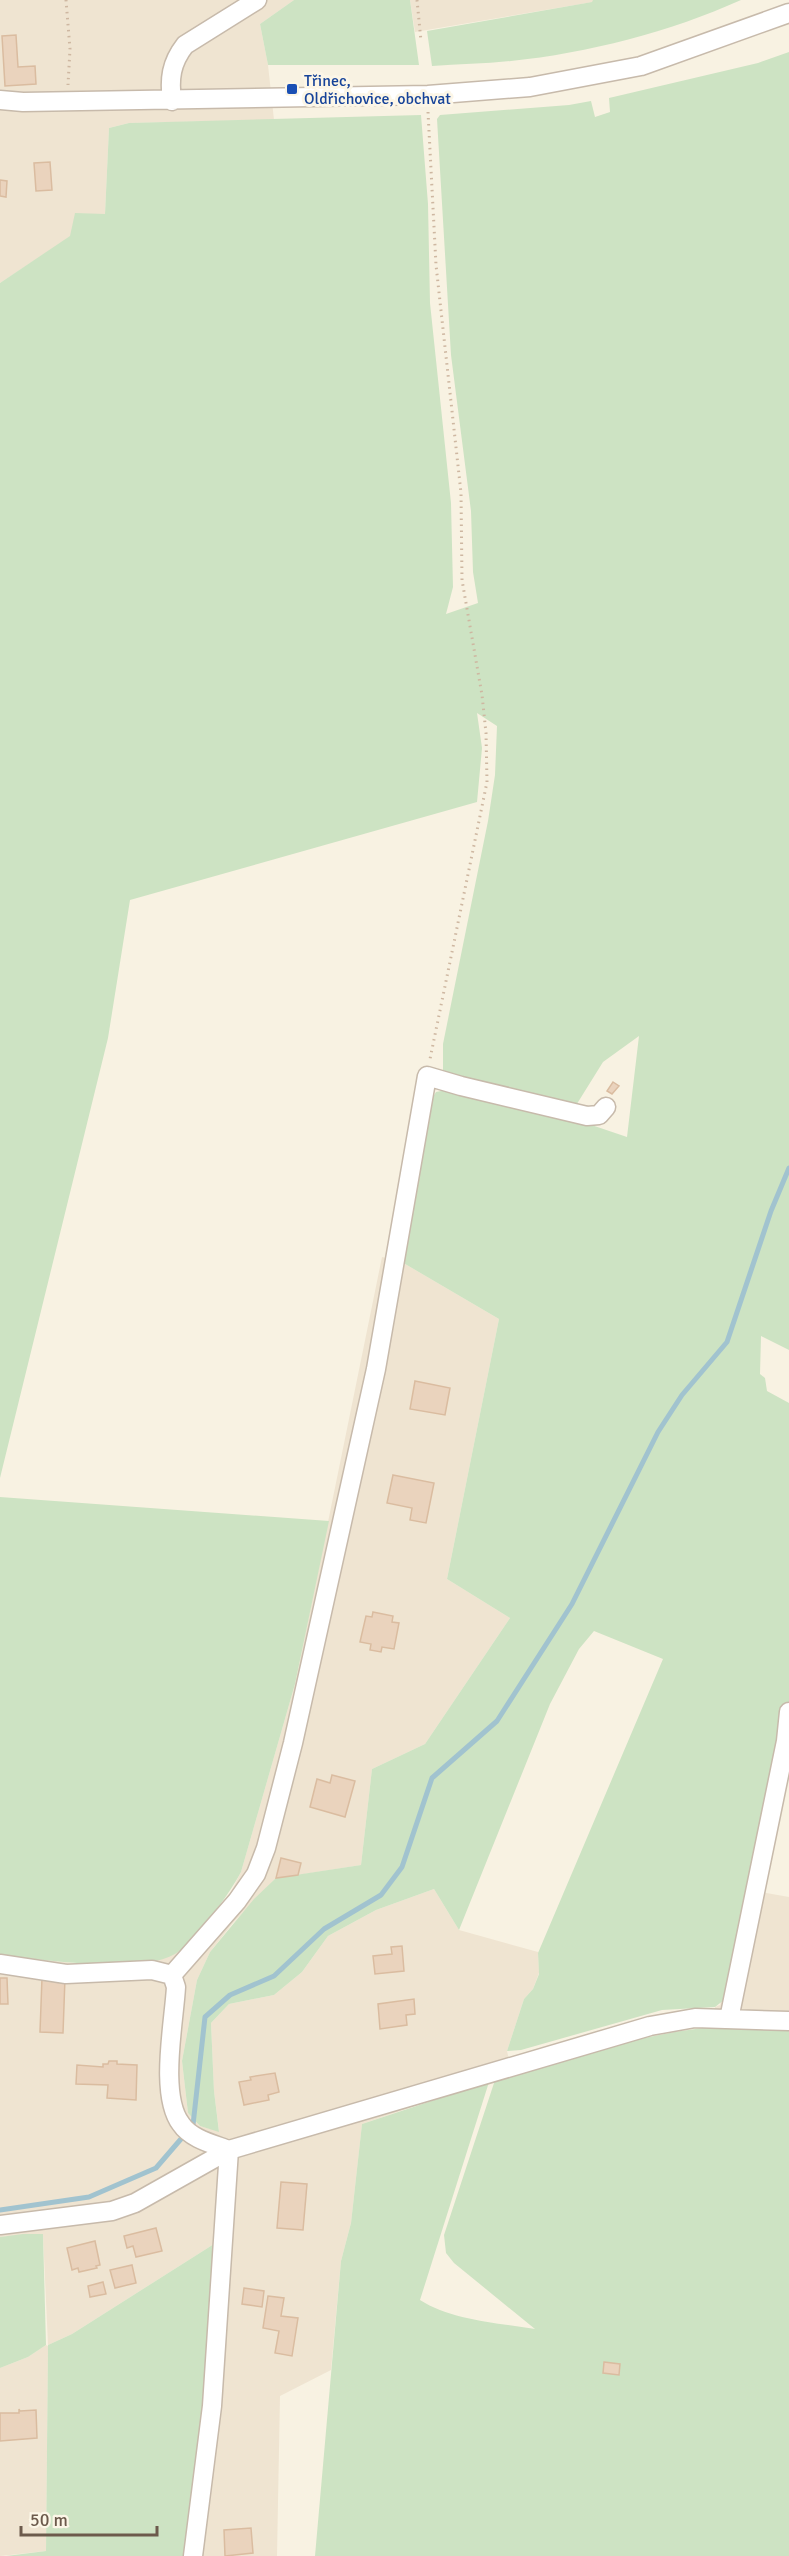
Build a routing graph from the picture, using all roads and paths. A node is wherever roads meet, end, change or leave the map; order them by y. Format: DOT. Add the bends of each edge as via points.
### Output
graph roads {
  1 [pos="66,0"];
  2 [pos="257,0"];
  3 [pos="417,0"];
  4 [pos="789,13"];
  5 [pos="421,41"];
  6 [pos="428,95"];
  7 [pos="0,100"];
  8 [pos="69,101"];
  9 [pos="172,101"];
  10 [pos="427,1076"];
  11 [pos="606,1107"];
  12 [pos="789,1712"];
  13 [pos="0,1964"];
  14 [pos="172,1975"];
  15 [pos="729,2019"];
  16 [pos="789,2021"];
  17 [pos="229,2150"];
  18 [pos="0,2225"];
  19 [pos="193,2556"];
  1 -- 8 [label="path"];
  2 -- 9 [label="street" via="185,45 169,79"];
  3 -- 5 [label="path"];
  4 -- 6 [label="street" via="641,66 530,87"];
  6 -- 9 [label="street"];
  6 -- 10 [label="path" via="436,265 460,493 462,580 482,695 487,782"];
  7 -- 8 [label="street"];
  8 -- 9 [label="street"];
  10 -- 11 [label="street" via="588,1116 599,1115"];
  10 -- 14 [label="street" via="376,1369 266,1848 256,1874 237,1901"];
  12 -- 15 [label="street"];
  13 -- 14 [label="street" via="66,1974 152,1970"];
  14 -- 17 [label="street" via="176,1988 168,2078 171,2100 181,2124 200,2139"];
  15 -- 16 [label="street"];
  15 -- 17 [label="street" via="695,2018 650,2026"];
  17 -- 18 [label="street" via="135,2203 112,2211"];
  17 -- 19 [label="street" via="212,2406"];
}
